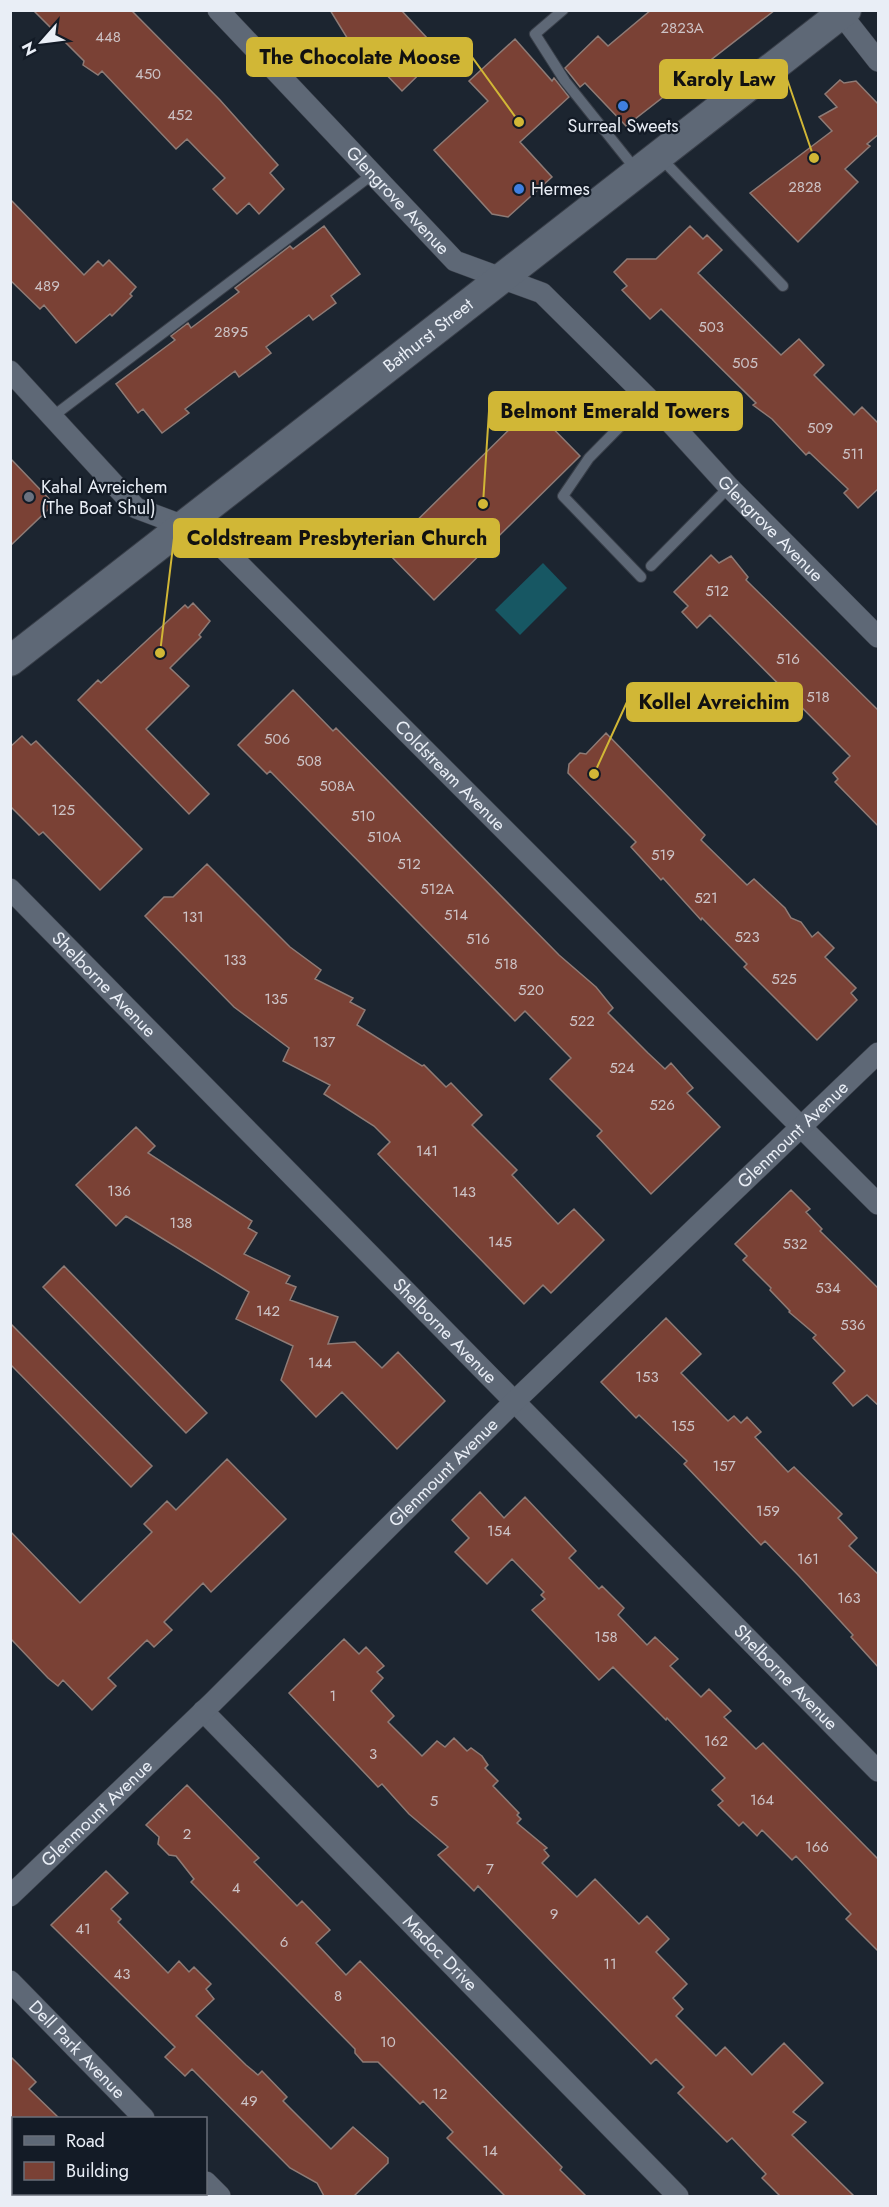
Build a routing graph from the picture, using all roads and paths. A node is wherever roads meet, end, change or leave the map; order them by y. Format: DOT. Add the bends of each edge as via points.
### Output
graph roads {
  1 [pos="218,10"];
  2 [pos="563,10"];
  3 [pos="843,12"];
  4 [pos="879,61"];
  5 [pos="649,165"];
  6 [pos="373,174"];
  7 [pos="503,280"];
  8 [pos="783,286"];
  9 [pos="10,371"];
  10 [pos="648,398"];
  11 [pos="52,417"];
  12 [pos="729,487"];
  13 [pos="184,526"];
  14 [pos="651,566"];
  15 [pos="641,577"];
  16 [pos="879,637"];
  17 [pos="10,661"];
  18 [pos="10,889"];
  19 [pos="879,1053"];
  20 [pos="802,1128"];
  21 [pos="879,1204"];
  22 [pos="516,1400"];
  23 [pos="203,1711"];
  24 [pos="879,1771"];
  25 [pos="10,1896"];
  26 [pos="10,1982"];
  27 [pos="143,2117"];
  28 [pos="207,2183"];
  29 [pos="220,2196"];
  30 [pos="678,2196"];
  1 -- 6 [label="street, Glengrove Avenue"];
  2 -- 5 [label="lane" via="536,34 564,81"];
  3 -- 4 [label="street"];
  3 -- 5 [label="main road, Bathurst Street"];
  5 -- 7 [label="main road, Bathurst Street"];
  5 -- 8 [label="lane"];
  6 -- 7 [label="street, Glengrove Avenue" via="456,261"];
  6 -- 11 [label="lane"];
  7 -- 10 [label="street, Glengrove Avenue" via="542,292"];
  7 -- 13 [label="main road, Bathurst Street"];
  9 -- 11 [label="street, Coldstream Avenue"];
  10 -- 12 [label="street, Glengrove Avenue"];
  10 -- 15 [label="lane" via="589,458 563,496"];
  11 -- 13 [label="street, Coldstream Avenue" via="136,508"];
  12 -- 14 [label="lane"];
  12 -- 16 [label="street, Glengrove Avenue"];
  13 -- 17 [label="main road, Bathurst Street"];
  13 -- 20 [label="street, Coldstream Avenue" via="219,544"];
  18 -- 22 [label="street, Shelborne Avenue"];
  19 -- 20 [label="street, Glenmount Avenue"];
  20 -- 21 [label="street, Coldstream Avenue"];
  20 -- 22 [label="street, Glenmount Avenue"];
  22 -- 23 [label="street, Glenmount Avenue"];
  22 -- 24 [label="street, Shelborne Avenue"];
  23 -- 25 [label="street, Glenmount Avenue"];
  23 -- 30 [label="street, Madoc Drive"];
  26 -- 27 [label="street, Dell Park Avenue"];
  28 -- 29 [label="street"];
}
